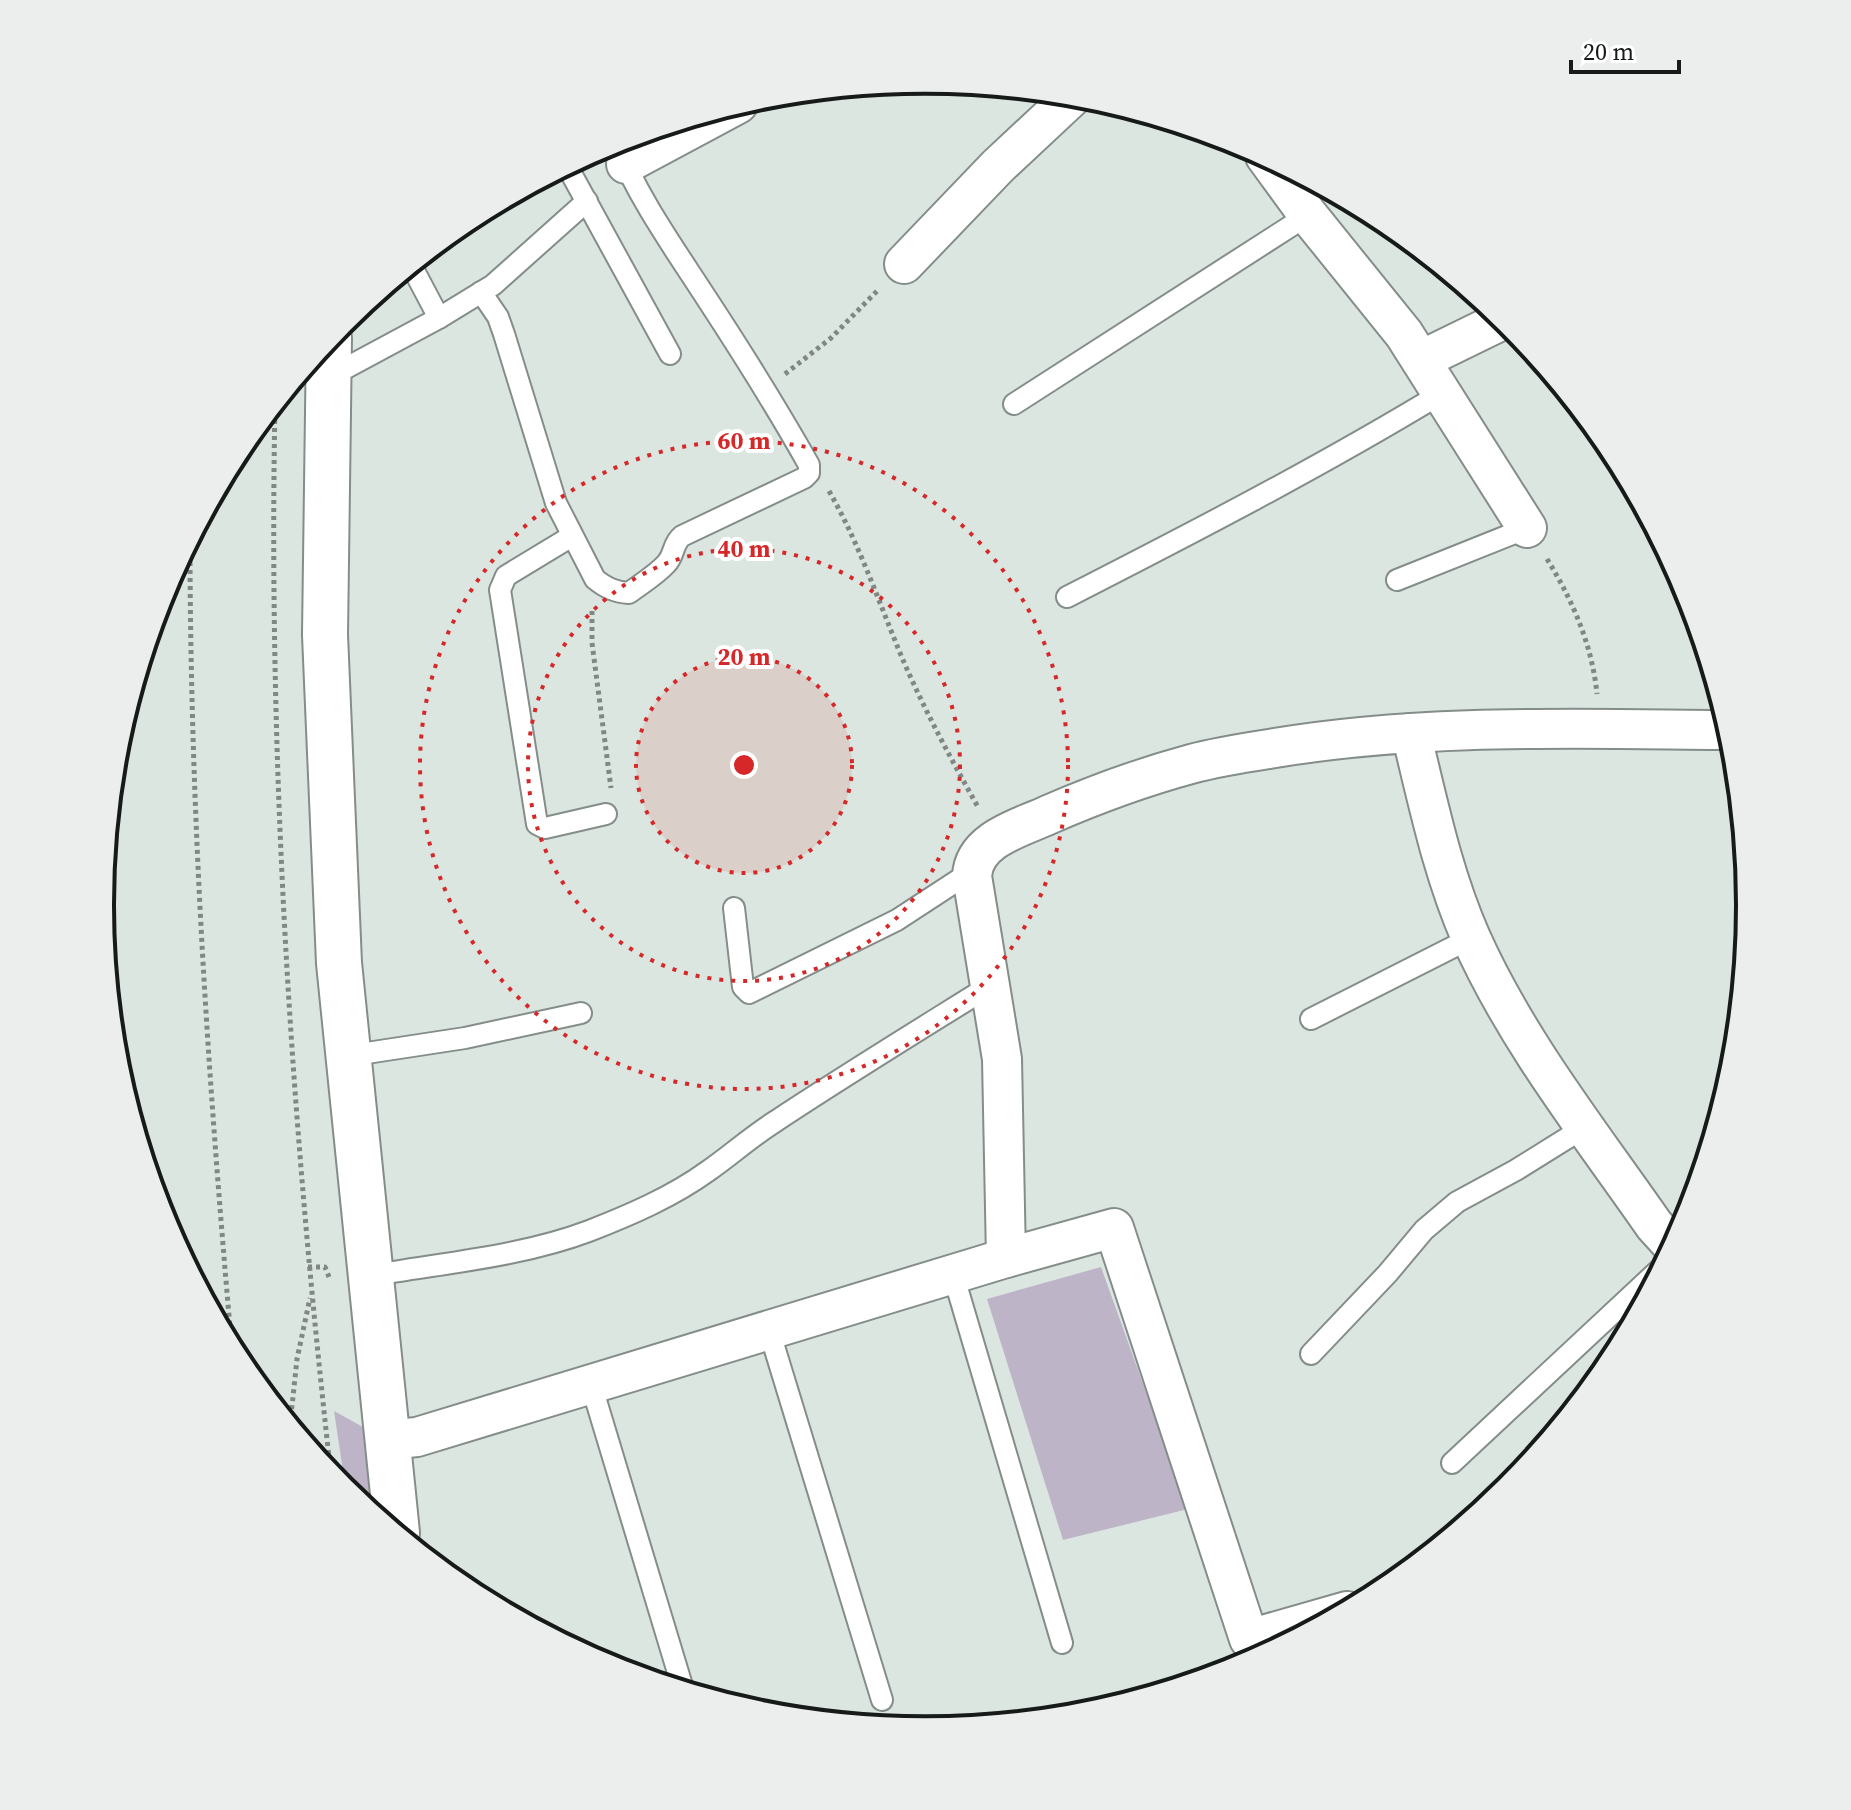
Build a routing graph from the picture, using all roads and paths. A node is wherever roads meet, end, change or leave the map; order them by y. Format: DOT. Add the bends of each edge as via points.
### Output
graph roads {
  1 [pos="1062,106"];
  2 [pos="621,154"];
  3 [pos="572,176"];
  4 [pos="1280,176"];
  5 [pos="587,201"];
  6 [pos="1308,215"];
  7 [pos="904,264"];
  8 [pos="416,275"];
  9 [pos="481,292"];
  10 [pos="439,318"];
  11 [pos="1492,325"];
  12 [pos="670,354"];
  13 [pos="330,355"];
  14 [pos="328,357"];
  15 [pos="1421,360"];
  16 [pos="766,389"];
  17 [pos="1442,393"];
  18 [pos="1014,404"];
  19 [pos="275,421"];
  20 [pos="809,465"];
  21 [pos="1527,528"];
  22 [pos="572,536"];
  23 [pos="190,563"];
  24 [pos="595,579"];
  25 [pos="1397,580"];
  26 [pos="1067,597"];
  27 [pos="1601,729"];
  28 [pos="1717,730"];
  29 [pos="1411,733"];
  30 [pos="606,814"];
  31 [pos="996,839"];
  32 [pos="972,871"];
  33 [pos="734,908"];
  34 [pos="1471,938"];
  35 [pos="991,985"];
  36 [pos="581,1013"];
  37 [pos="1311,1019"];
  38 [pos="347,1056"];
  39 [pos="1585,1127"];
  40 [pos="1665,1237"];
  41 [pos="1006,1258"];
  42 [pos="953,1274"];
  43 [pos="370,1276"];
  44 [pos="1641,1287"];
  45 [pos="311,1293"];
  46 [pos="230,1321"];
  47 [pos="769,1330"];
  48 [pos="1311,1354"];
  49 [pos="591,1384"];
  50 [pos="292,1411"];
  51 [pos="386,1440"];
  52 [pos="329,1453"];
  53 [pos="1452,1463"];
  54 [pos="395,1518"];
  55 [pos="1296,1626"];
  56 [pos="1062,1643"];
  57 [pos="679,1677"];
  58 [pos="882,1700"];
  1 -- 7 [label="street"];
  2 -- 16 [label="lane" via="668,240"];
  3 -- 5 [label="lane"];
  4 -- 6 [label="street"];
  5 -- 9 [label="lane"];
  5 -- 12 [label="lane"];
  6 -- 15 [label="street"];
  6 -- 18 [label="lane"];
  7 -- 16 [label="path" via="831,338"];
  8 -- 10 [label="lane"];
  9 -- 10 [label="lane"];
  9 -- 22 [label="lane" via="498,317 547,480"];
  10 -- 13 [label="lane" via="346,368"];
  11 -- 15 [label="street"];
  14 -- 38 [label="street" via="325,635"];
  15 -- 17 [label="street"];
  16 -- 20 [label="lane"];
  17 -- 21 [label="street"];
  17 -- 26 [label="lane" via="1275,489"];
  19 -- 45 [label="path" via="276,769"];
  20 -- 24 [label="lane" via="804,478 682,536 665,565 629,593"];
  20 -- 31 [label="path" via="849,528 936,731"];
  21 -- 25 [label="lane"];
  21 -- 27 [label="path" via="1569,594 1579,621 1594,668"];
  22 -- 24 [label="lane"];
  22 -- 30 [label="lane" via="506,576 500,590 537,824 545,828"];
  23 -- 46 [label="path" via="198,891"];
  24 -- 30 [label="path" via="592,643 613,807"];
  27 -- 28 [label="street"];
  27 -- 29 [label="street"];
  29 -- 31 [label="street" via="1318,741 1194,763 1145,777"];
  29 -- 34 [label="street" via="1441,855"];
  31 -- 32 [label="street" via="977,857"];
  32 -- 33 [label="lane" via="897,920 749,993 743,987"];
  32 -- 35 [label="street"];
  34 -- 37 [label="lane"];
  34 -- 39 [label="street" via="1533,1049"];
  35 -- 41 [label="street" via="1002,1059"];
  35 -- 43 [label="lane" via="657,1202 554,1242"];
  36 -- 38 [label="lane"];
  38 -- 43 [label="street"];
  39 -- 40 [label="street"];
  39 -- 48 [label="lane" via="1457,1202 1424,1230"];
  41 -- 42 [label="street"];
  41 -- 55 [label="street" via="1114,1228 1249,1639"];
  42 -- 47 [label="street"];
  42 -- 56 [label="lane"];
  43 -- 51 [label="street"];
  44 -- 53 [label="lane"];
  45 -- 50 [label="path"];
  45 -- 52 [label="path"];
  47 -- 49 [label="street"];
  47 -- 58 [label="lane"];
  49 -- 51 [label="street" via="417,1437"];
  49 -- 57 [label="lane"];
  51 -- 54 [label="street"];
}
